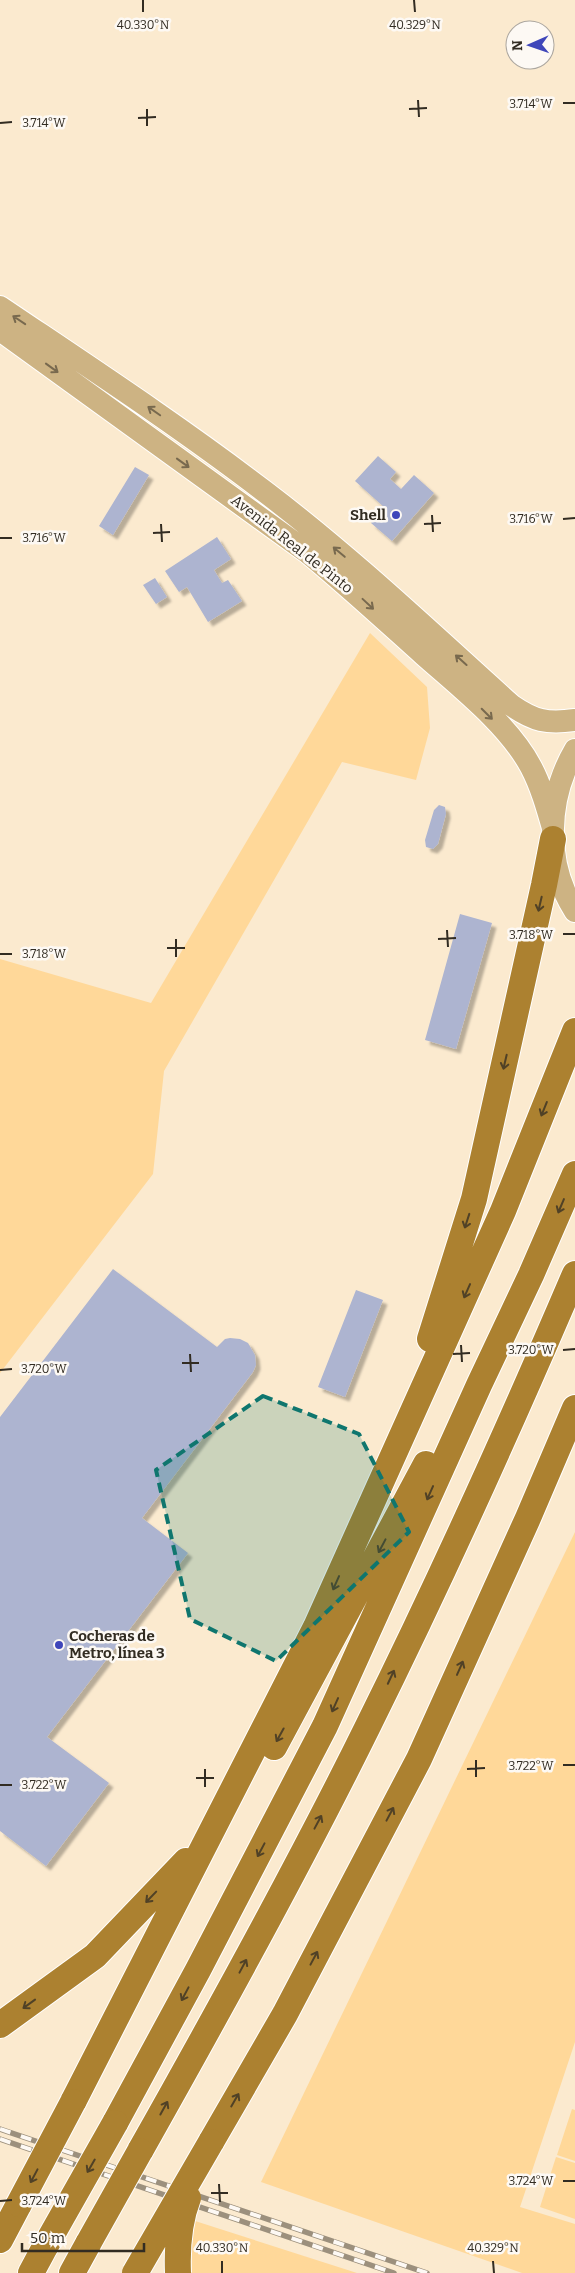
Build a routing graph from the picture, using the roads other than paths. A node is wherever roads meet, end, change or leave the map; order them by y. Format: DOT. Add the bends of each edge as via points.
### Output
graph roads {
  1 [pos="0,307"];
  2 [pos="0,330"];
  3 [pos="575,720"];
  4 [pos="575,750"];
  5 [pos="553,833"];
  6 [pos="575,911"];
  7 [pos="575,1031"];
  8 [pos="575,1174"];
  9 [pos="575,1274"];
  10 [pos="479,1385"];
  11 [pos="575,1408"];
  12 [pos="575,1442"];
  13 [pos="392,1459"];
  14 [pos="528,1518"];
  15 [pos="208,1836"];
  16 [pos="0,2025"];
  17 [pos="86,2076"];
  18 [pos="211,2142"];
  19 [pos="0,2240"];
  20 [pos="31,2273"];
  21 [pos="72,2273"];
  22 [pos="135,2273"];
  23 [pos="178,2273"];
  3 -- 1 [label="main road, Avenida Real de Pinto, one-way" via="546,722 511,705 343,555 265,492 155,411"];
  2 -- 5 [label="main road, Avenida Real de Pinto, one-way" via="307,552 454,682 504,731 530,766 543,795"];
  4 -- 5 [label="main road" via="557,790"];
  5 -- 6 [label="main road" via="558,872"];
  5 -- 13 [label="highway, one-way" via="474,1200"];
  7 -- 13 [label="highway, one-way" via="503,1211"];
  8 -- 10 [label="highway, one-way"];
  21 -- 9 [label="highway, one-way, bridge" via="235,1982 368,1726 511,1424"];
  10 -- 17 [label="highway, one-way" via="451,1416 102,2060"];
  10 -- 20 [label="highway, one-way, bridge" via="325,1726 198,1970"];
  11 -- 14 [label="highway"];
  12 -- 14 [label="highway"];
  13 -- 15 [label="highway, one-way" via="316,1627"];
  18 -- 14 [label="highway, one-way" via="285,2014 419,1759"];
  15 -- 16 [label="highway, one-way" via="94,1956"];
  15 -- 17 [label="highway"];
  17 -- 19 [label="highway, one-way, bridge"];
  18 -- 22 [label="highway, bridge"];
  18 -- 23 [label="highway, bridge" via="182,2214"];
}
